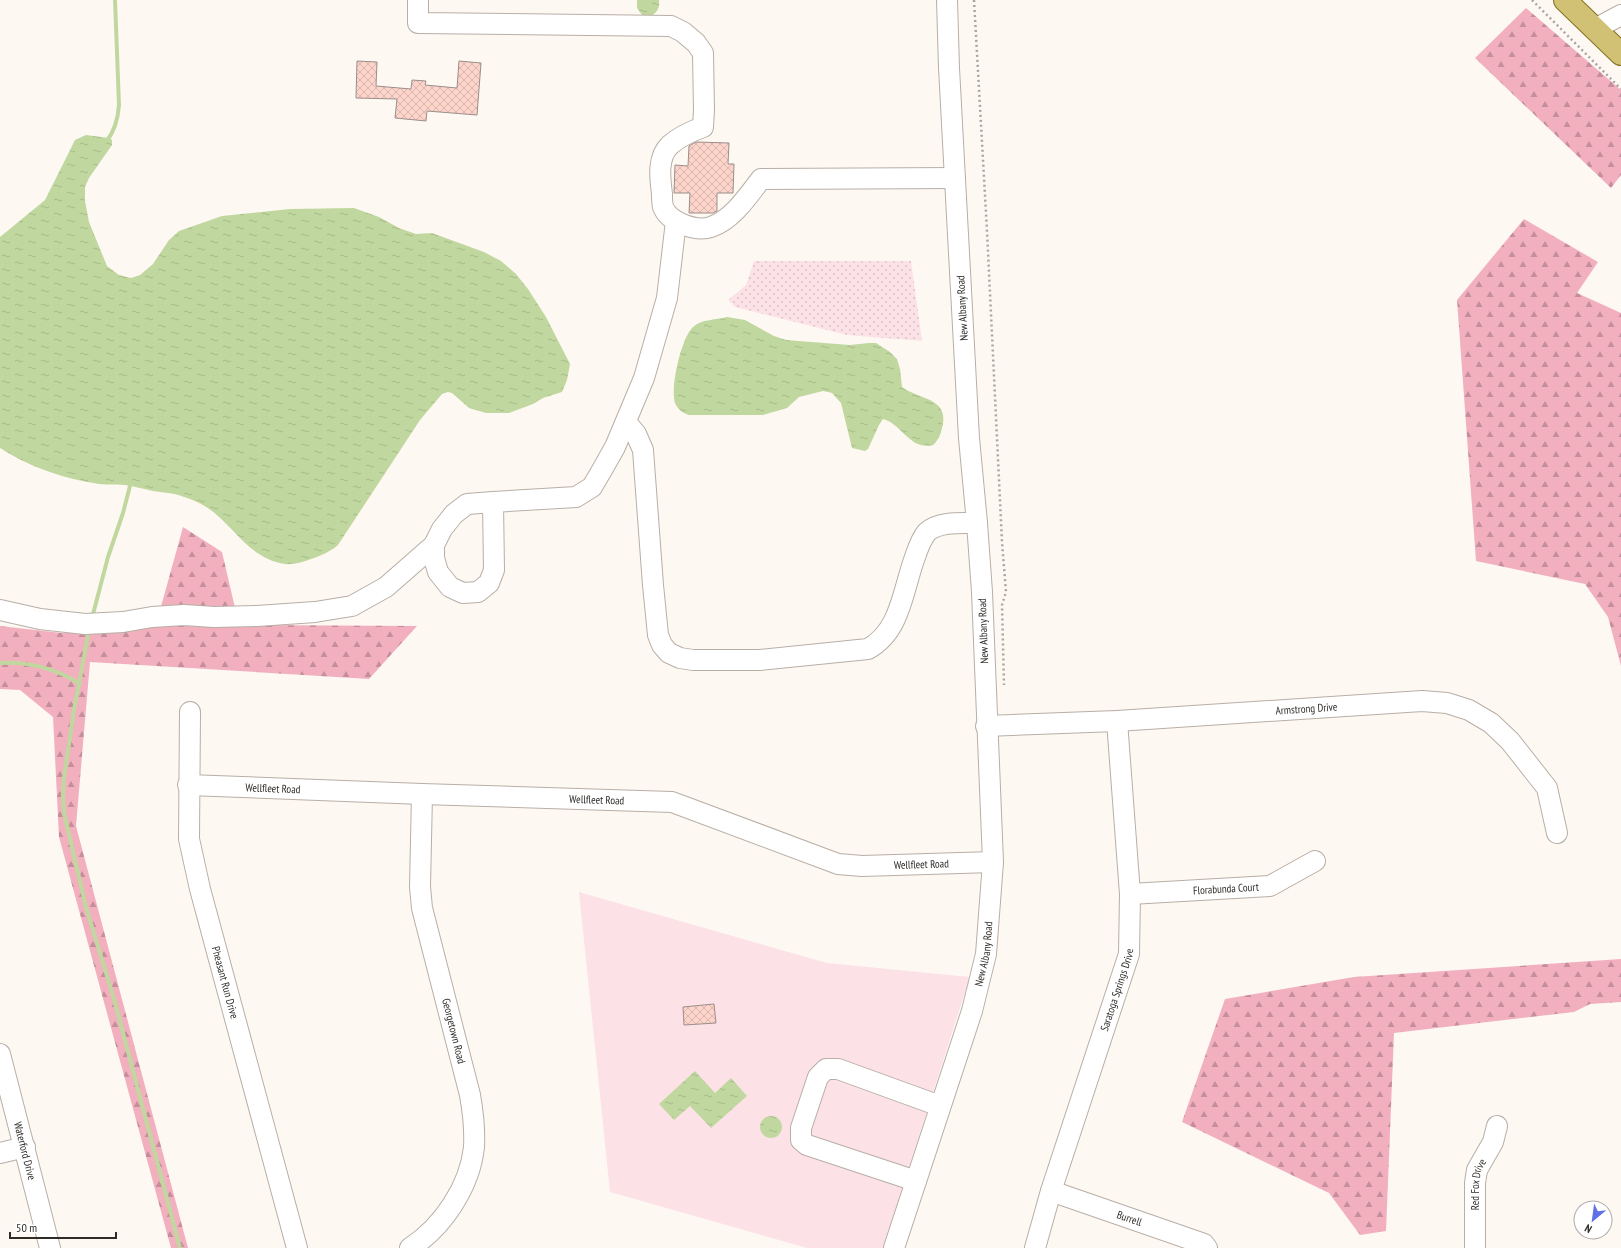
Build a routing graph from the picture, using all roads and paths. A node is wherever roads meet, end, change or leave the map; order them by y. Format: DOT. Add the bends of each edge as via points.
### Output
graph roads {
  1 [pos="418,0"];
  2 [pos="947,0"];
  3 [pos="974,0"];
  4 [pos="1532,0"];
  5 [pos="1565,0"];
  6 [pos="1621,15"];
  7 [pos="1595,29"];
  8 [pos="1621,54"];
  9 [pos="1621,89"];
  10 [pos="955,178"];
  11 [pos="676,221"];
  12 [pos="626,422"];
  13 [pos="493,502"];
  14 [pos="977,523"];
  15 [pos="434,545"];
  16 [pos="0,610"];
  17 [pos="1004,686"];
  18 [pos="190,712"];
  19 [pos="1116,721"];
  20 [pos="986,726"];
  21 [pos="188,785"];
  22 [pos="422,794"];
  23 [pos="1557,833"];
  24 [pos="1315,861"];
  25 [pos="993,862"];
  26 [pos="1130,894"];
  27 [pos="0,1054"];
  28 [pos="940,1106"];
  29 [pos="1497,1126"];
  30 [pos="25,1147"];
  31 [pos="0,1153"];
  32 [pos="916,1181"];
  33 [pos="1051,1192"];
  34 [pos="50,1248"];
  35 [pos="297,1248"];
  36 [pos="410,1248"];
  37 [pos="894,1248"];
  38 [pos="1035,1248"];
  39 [pos="1207,1248"];
  40 [pos="1475,1248"];
  1 -- 11 [label="street" via="418,23 671,26 696,43 703,53 703,127 670,145 661,161 663,207"];
  2 -- 10 [label="street, New Albany Road"];
  3 -- 17 [label="path" via="1006,592 1002,605"];
  4 -- 9 [label="path"];
  5 -- 7 [label="main road"];
  6 -- 7 [label="street"];
  7 -- 8 [label="main road"];
  10 -- 11 [label="street" via="761,179 727,218 710,227 690,228"];
  10 -- 14 [label="street, New Albany Road" via="970,466"];
  11 -- 12 [label="street" via="667,298 644,378"];
  12 -- 13 [label="street" via="592,487 576,497"];
  12 -- 14 [label="street" via="636,434 643,450 658,635 662,646 680,658 706,661 760,660 868,649 878,644 891,627 920,543 928,532 953,523"];
  13 -- 15 [label="street" via="466,504 442,529"];
  13 -- 15 [label="street" via="494,570 489,583 478,592 463,593 450,587 438,572"];
  14 -- 20 [label="street, New Albany Road"];
  15 -- 16 [label="street" via="386,587 352,606 315,612 214,617 184,614 85,624 40,619"];
  18 -- 21 [label="street, Pheasant Run Drive"];
  19 -- 20 [label="street, Armstrong Drive"];
  19 -- 23 [label="street, Armstrong Drive" via="1422,701 1447,703 1469,710 1491,723 1510,741 1547,788"];
  19 -- 26 [label="street, Saratoga Springs Drive"];
  20 -- 25 [label="street, New Albany Road"];
  21 -- 22 [label="street, Wellfleet Road"];
  21 -- 35 [label="street, Pheasant Run Drive" via="189,838 200,889"];
  22 -- 25 [label="street, Wellfleet Road" via="672,802 838,864 862,866"];
  22 -- 36 [label="street, Georgetown Road" via="422,908 470,1095 474,1148 460,1192 442,1218"];
  24 -- 26 [label="street, Florabunda Court" via="1270,886"];
  25 -- 28 [label="street, New Albany Road" via="986,954 972,1011"];
  26 -- 33 [label="street, Saratoga Springs Drive" via="1129,954"];
  27 -- 30 [label="street, Waterford Drive"];
  28 -- 32 [label="street, New Albany Road"];
  28 -- 32 [label="street" via="838,1069 826,1069 818,1076 801,1128 801,1140 807,1145"];
  29 -- 40 [label="street, Red Fox Drive" via="1493,1142 1476,1170"];
  30 -- 31 [label="street"];
  30 -- 34 [label="street, Waterford Drive"];
  32 -- 37 [label="street, New Albany Road"];
  33 -- 38 [label="street, Saratoga Springs Drive"];
  33 -- 39 [label="street, Burrell" via="1204,1244"];
}
